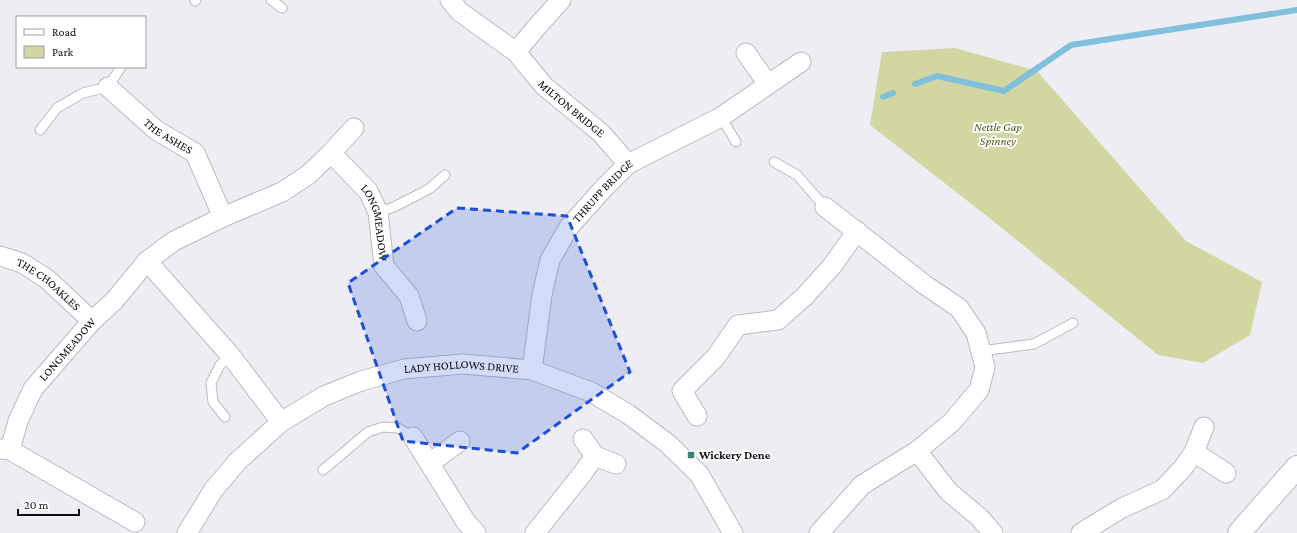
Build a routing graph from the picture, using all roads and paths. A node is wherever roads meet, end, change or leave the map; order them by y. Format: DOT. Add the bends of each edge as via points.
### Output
graph roads {
  1 [pos="271,0"];
  2 [pos="450,0"];
  3 [pos="561,0"];
  4 [pos="282,8"];
  5 [pos="516,52"];
  6 [pos="746,54"];
  7 [pos="801,62"];
  8 [pos="121,68"];
  9 [pos="768,84"];
  10 [pos="108,87"];
  11 [pos="721,117"];
  12 [pos="354,128"];
  13 [pos="40,130"];
  14 [pos="736,142"];
  15 [pos="332,153"];
  16 [pos="774,162"];
  17 [pos="628,164"];
  18 [pos="445,175"];
  19 [pos="825,207"];
  20 [pos="378,212"];
  21 [pos="223,217"];
  22 [pos="857,231"];
  23 [pos="0,256"];
  24 [pos="147,262"];
  25 [pos="417,320"];
  26 [pos="92,321"];
  27 [pos="1073,323"];
  28 [pos="982,351"];
  29 [pos="231,356"];
  30 [pos="532,370"];
  31 [pos="697,416"];
  32 [pos="225,417"];
  33 [pos="281,422"];
  34 [pos="1204,427"];
  35 [pos="413,437"];
  36 [pos="583,439"];
  37 [pos="460,441"];
  38 [pos="5,449"];
  39 [pos="917,451"];
  40 [pos="1194,452"];
  41 [pos="595,456"];
  42 [pos="430,463"];
  43 [pos="616,464"];
  44 [pos="1297,467"];
  45 [pos="323,470"];
  46 [pos="1226,473"];
  47 [pos="135,522"];
  48 [pos="187,533"];
  49 [pos="476,533"];
  50 [pos="535,533"];
  51 [pos="733,533"];
  52 [pos="819,533"];
  53 [pos="993,533"];
  54 [pos="1081,533"];
  55 [pos="1239,533"];
  1 -- 4 [label="lane"];
  2 -- 5 [label="street, MILTON BRIDGE" via="460,12"];
  3 -- 5 [label="street"];
  5 -- 17 [label="street, MILTON BRIDGE" via="544,86 601,133"];
  6 -- 9 [label="street"];
  7 -- 9 [label="street, THRUPP BRIDGE"];
  8 -- 10 [label="lane"];
  9 -- 11 [label="street, THRUPP BRIDGE"];
  10 -- 13 [label="lane" via="83,93 56,108"];
  10 -- 21 [label="street, THE ASHES" via="156,130 195,153"];
  11 -- 14 [label="lane"];
  11 -- 17 [label="street, THRUPP BRIDGE"];
  12 -- 15 [label="street, LONGMEADOW"];
  15 -- 20 [label="street, LONGMEADOW" via="368,191"];
  15 -- 21 [label="street, LONGMEADOW" via="308,175 282,192"];
  16 -- 19 [label="lane" via="797,175"];
  17 -- 30 [label="street, THRUPP BRIDGE" via="569,227 550,260 542,295"];
  18 -- 20 [label="lane" via="429,189 394,207"];
  19 -- 22 [label="street"];
  20 -- 25 [label="street, LONGMEADOW" via="384,266 408,296"];
  21 -- 24 [label="street, LONGMEADOW" via="174,241"];
  22 -- 28 [label="street" via="925,285 959,308 976,333"];
  22 -- 31 [label="street" via="832,266 805,296 778,320 738,325 715,358 682,391"];
  23 -- 26 [label="street, THE CHOAKLES" via="22,263 47,279"];
  24 -- 26 [label="street, LONGMEADOW" via="114,301"];
  24 -- 29 [label="street"];
  26 -- 38 [label="street, LONGMEADOW" via="33,389"];
  27 -- 28 [label="lane" via="1034,344"];
  28 -- 39 [label="street" via="985,367 980,390 952,422"];
  29 -- 32 [label="lane" via="220,365 211,383 213,402"];
  29 -- 33 [label="street"];
  30 -- 33 [label="street, LADY HOLLOWS DRIVE" via="463,364 404,369 361,380 324,396"];
  30 -- 51 [label="street, LADY HOLLOWS DRIVE" via="591,392 628,414 667,443 699,474"];
  33 -- 48 [label="street, LADY HOLLOWS DRIVE" via="238,461 214,489"];
  34 -- 40 [label="street"];
  35 -- 42 [label="street"];
  35 -- 45 [label="lane" via="398,428 383,427 368,432"];
  36 -- 41 [label="street"];
  37 -- 42 [label="street"];
  38 -- 47 [label="street, LONGMEADOW"];
  39 -- 52 [label="street" via="862,485"];
  39 -- 53 [label="street" via="949,492"];
  40 -- 46 [label="street"];
  40 -- 54 [label="street" via="1162,490 1122,508"];
  41 -- 43 [label="street"];
  41 -- 50 [label="street"];
  42 -- 49 [label="street" via="466,522"];
  44 -- 55 [label="street"];
}
